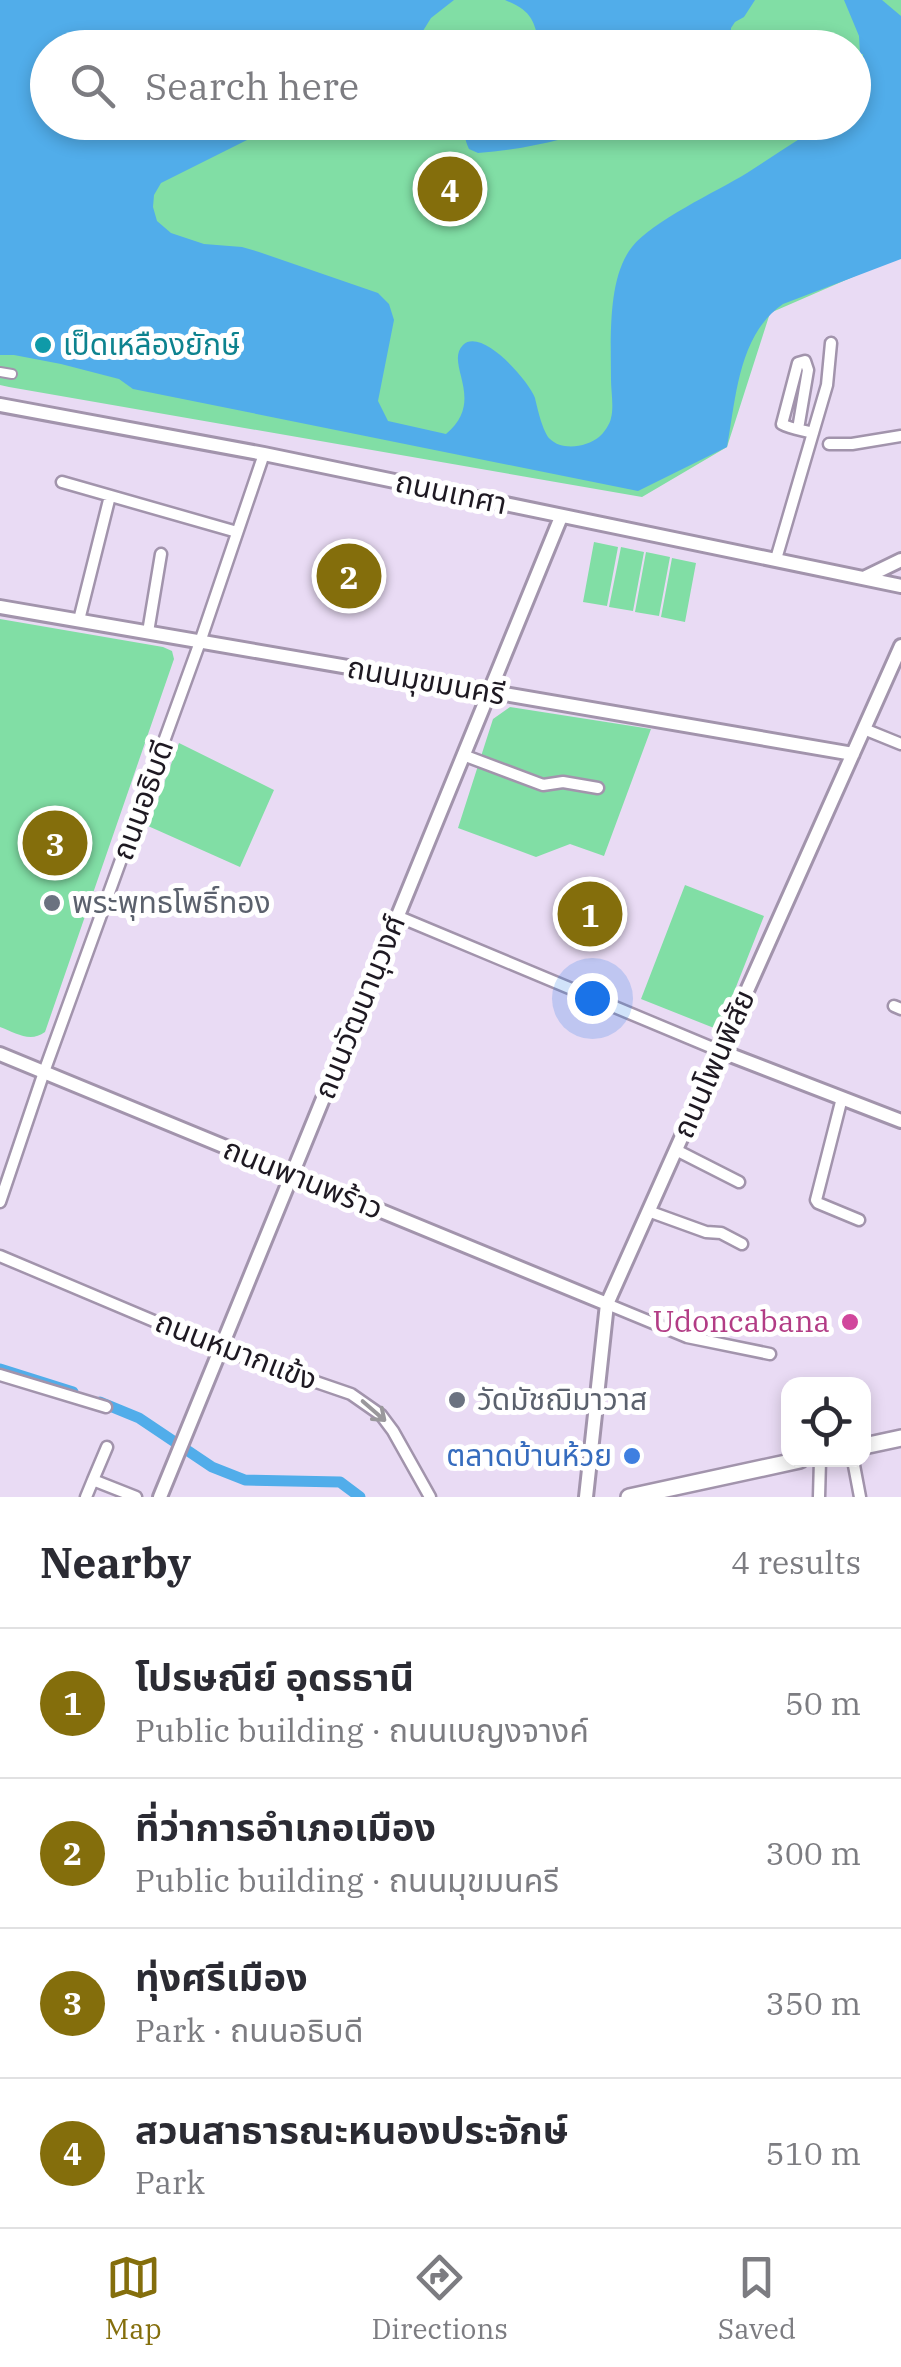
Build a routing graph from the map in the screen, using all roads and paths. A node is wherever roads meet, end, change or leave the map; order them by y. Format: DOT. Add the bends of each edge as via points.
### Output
graph roads {
  1 [pos="830,344"];
  2 [pos="0,372"];
  3 [pos="12,374"];
  4 [pos="0,406"];
  5 [pos="798,429"];
  6 [pos="813,432"];
  7 [pos="901,436"];
  8 [pos="829,444"];
  9 [pos="264,454"];
  10 [pos="62,482"];
  11 [pos="110,496"];
  12 [pos="561,517"];
  13 [pos="237,532"];
  14 [pos="162,554"];
  15 [pos="776,559"];
  16 [pos="901,560"];
  17 [pos="866,577"];
  18 [pos="901,586"];
  19 [pos="0,607"];
  20 [pos="79,620"];
  21 [pos="148,632"];
  22 [pos="200,642"];
  23 [pos="901,646"];
  24 [pos="895,676"];
  25 [pos="490,692"];
  26 [pos="864,729"];
  27 [pos="901,744"];
  28 [pos="853,754"];
  29 [pos="463,756"];
  30 [pos="598,788"];
  31 [pos="398,916"];
  32 [pos="720,1051"];
  33 [pos="0,1054"];
  34 [pos="44,1072"];
  35 [pos="842,1098"];
  36 [pos="901,1122"];
  37 [pos="676,1150"];
  38 [pos="292,1174"];
  39 [pos="739,1182"];
  40 [pos="0,1202"];
  41 [pos="648,1211"];
  42 [pos="859,1220"];
  43 [pos="742,1244"];
  44 [pos="0,1256"];
  45 [pos="607,1304"];
  46 [pos="220,1349"];
  47 [pos="770,1354"];
  48 [pos="0,1375"];
  49 [pos="106,1407"];
  50 [pos="901,1438"];
  51 [pos="871,1444"];
  52 [pos="107,1447"];
  53 [pos="781,1464"];
  54 [pos="820,1467"];
  55 [pos="855,1467"];
  56 [pos="93,1480"];
  57 [pos="86,1497"];
  58 [pos="136,1497"];
  59 [pos="160,1497"];
  60 [pos="430,1497"];
  61 [pos="586,1497"];
  62 [pos="629,1497"];
  63 [pos="819,1497"];
  64 [pos="860,1497"];
  1 -- 6 [label="street"];
  2 -- 3 [label="street"];
  4 -- 9 [label="street, ถนนเทศา"];
  5 -- 5 [label="street" via="782,424 782,417 798,363 805,361"];
  5 -- 6 [label="street"];
  6 -- 15 [label="street"];
  7 -- 8 [label="street"];
  9 -- 12 [label="street, ถนนเทศา"];
  9 -- 13 [label="street, ถนนอธิบดี"];
  10 -- 11 [label="street"];
  11 -- 13 [label="street"];
  11 -- 20 [label="street"];
  12 -- 15 [label="street, ถนนเทศา"];
  12 -- 25 [label="street, ถนนวัฒนานุวงศ์"];
  13 -- 22 [label="street, ถนนอธิบดี"];
  14 -- 21 [label="street"];
  15 -- 17 [label="street, ถนนเทศา"];
  16 -- 17 [label="street"];
  17 -- 18 [label="street, ถนนเทศา"];
  19 -- 20 [label="street, ถนนมุขมนครี"];
  20 -- 21 [label="street, ถนนมุขมนครี"];
  21 -- 22 [label="street, ถนนมุขมนครี"];
  22 -- 25 [label="street, ถนนมุขมนครี"];
  22 -- 34 [label="street, ถนนอธิบดี"];
  23 -- 24 [label="street, ถนนโพนพิสัย"];
  24 -- 26 [label="street, ถนนโพนพิสัย"];
  25 -- 28 [label="street, ถนนมุขมนครี"];
  25 -- 29 [label="street, ถนนวัฒนานุวงศ์"];
  26 -- 27 [label="street"];
  26 -- 28 [label="street, ถนนโพนพิสัย"];
  28 -- 32 [label="street, ถนนโพนพิสัย"];
  29 -- 30 [label="street" via="543,785"];
  29 -- 31 [label="street, ถนนวัฒนานุวงศ์"];
  31 -- 32 [label="street"];
  31 -- 38 [label="street, ถนนวัฒนานุวงศ์"];
  32 -- 35 [label="street"];
  32 -- 37 [label="street, ถนนโพนพิสัย"];
  33 -- 34 [label="street, ถนนพานพร้าว"];
  34 -- 38 [label="street, ถนนพานพร้าว"];
  34 -- 40 [label="street, ถนนอธิบดี"];
  35 -- 36 [label="street"];
  35 -- 42 [label="street" via="816,1200"];
  37 -- 39 [label="street"];
  37 -- 41 [label="street, ถนนโพนพิสัย"];
  38 -- 45 [label="street, ถนนพานพร้าว"];
  38 -- 46 [label="street, ถนนวัฒนานุวงศ์"];
  41 -- 43 [label="street"];
  41 -- 45 [label="street, ถนนโพนพิสัย"];
  44 -- 46 [label="street, ถนนหมากแข้ง"];
  45 -- 47 [label="street" via="687,1337"];
  45 -- 61 [label="street, ถนนโพนพิสัย"];
  46 -- 59 [label="street, ถนนวัฒนานุวงศ์"];
  46 -- 60 [label="street, ถนนหมากแข้ง, one-way" via="366,1403 394,1431"];
  48 -- 49 [label="street"];
  50 -- 51 [label="main road"];
  52 -- 56 [label="street"];
  53 -- 62 [label="main road"];
  54 -- 63 [label="street"];
  55 -- 64 [label="street"];
  56 -- 57 [label="street"];
  56 -- 58 [label="street"];
}
